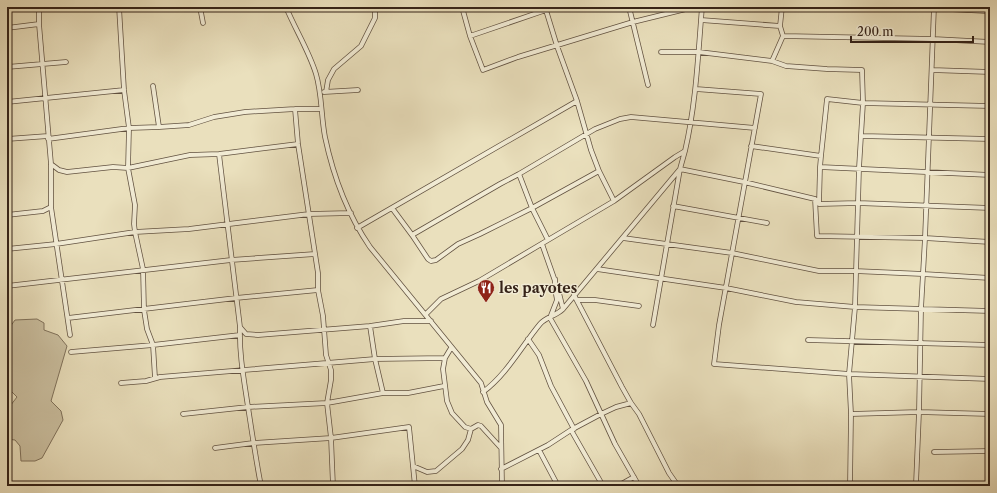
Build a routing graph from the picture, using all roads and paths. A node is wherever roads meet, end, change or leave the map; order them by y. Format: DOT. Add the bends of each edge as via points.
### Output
graph roads {
  1 [pos="39,7"];
  2 [pos="119,7"];
  3 [pos="200,7"];
  4 [pos="286,7"];
  5 [pos="375,7"];
  6 [pos="462,7"];
  7 [pos="629,7"];
  8 [pos="694,7"];
  9 [pos="702,7"];
  10 [pos="782,7"];
  11 [pos="910,7"];
  12 [pos="934,7"];
  13 [pos="546,8"];
  14 [pos="986,11"];
  15 [pos="701,20"];
  16 [pos="633,22"];
  17 [pos="39,24"];
  18 [pos="203,24"];
  19 [pos="780,26"];
  20 [pos="7,28"];
  21 [pos="470,36"];
  22 [pos="783,36"];
  23 [pos="933,39"];
  24 [pos="990,42"];
  25 [pos="557,46"];
  26 [pos="661,52"];
  27 [pos="699,52"];
  28 [pos="772,61"];
  29 [pos="66,62"];
  30 [pos="43,64"];
  31 [pos="7,67"];
  32 [pos="932,70"];
  33 [pos="990,72"];
  34 [pos="648,85"];
  35 [pos="152,86"];
  36 [pos="696,89"];
  37 [pos="124,90"];
  38 [pos="358,90"];
  39 [pos="320,92"];
  40 [pos="326,92"];
  41 [pos="45,98"];
  42 [pos="577,101"];
  43 [pos="7,102"];
  44 [pos="863,103"];
  45 [pos="931,104"];
  46 [pos="990,106"];
  47 [pos="295,109"];
  48 [pos="321,109"];
  49 [pos="692,123"];
  50 [pos="159,127"];
  51 [pos="129,128"];
  52 [pos="755,128"];
  53 [pos="586,134"];
  54 [pos="862,136"];
  55 [pos="48,137"];
  56 [pos="7,139"];
  57 [pos="929,139"];
  58 [pos="990,139"];
  59 [pos="298,144"];
  60 [pos="751,146"];
  61 [pos="685,151"];
  62 [pos="220,154"];
  63 [pos="821,156"];
  64 [pos="50,164"];
  65 [pos="820,167"];
  66 [pos="128,168"];
  67 [pos="859,168"];
  68 [pos="680,169"];
  69 [pos="599,170"];
  70 [pos="928,172"];
  71 [pos="519,174"];
  72 [pos="990,175"];
  73 [pos="744,182"];
  74 [pos="815,199"];
  75 [pos="614,201"];
  76 [pos="858,203"];
  77 [pos="819,204"];
  78 [pos="926,205"];
  79 [pos="673,206"];
  80 [pos="51,207"];
  81 [pos="392,208"];
  82 [pos="532,208"];
  83 [pos="990,208"];
  84 [pos="351,213"];
  85 [pos="309,214"];
  86 [pos="7,215"];
  87 [pos="739,218"];
  88 [pos="767,223"];
  89 [pos="228,224"];
  90 [pos="357,228"];
  91 [pos="135,232"];
  92 [pos="412,235"];
  93 [pos="857,237"];
  94 [pos="623,238"];
  95 [pos="926,238"];
  96 [pos="548,240"];
  97 [pos="990,242"];
  98 [pos="56,244"];
  99 [pos="542,244"];
  100 [pos="666,244"];
  101 [pos="7,249"];
  102 [pos="732,253"];
  103 [pos="315,254"];
  104 [pos="231,260"];
  105 [pos="597,269"];
  106 [pos="143,270"];
  107 [pos="855,271"];
  108 [pos="923,274"];
  109 [pos="661,278"];
  110 [pos="990,278"];
  111 [pos="555,279"];
  112 [pos="61,280"];
  113 [pos="7,286"];
  114 [pos="726,288"];
  115 [pos="318,290"];
  116 [pos="574,295"];
  117 [pos="236,298"];
  118 [pos="577,300"];
  119 [pos="639,306"];
  120 [pos="855,307"];
  121 [pos="563,309"];
  122 [pos="921,309"];
  123 [pos="144,310"];
  124 [pos="990,311"];
  125 [pos="426,314"];
  126 [pos="68,318"];
  127 [pos="550,318"];
  128 [pos="431,321"];
  129 [pos="653,325"];
  130 [pos="370,326"];
  131 [pos="240,327"];
  132 [pos="324,330"];
  133 [pos="70,335"];
  134 [pos="240,335"];
  135 [pos="528,339"];
  136 [pos="808,340"];
  137 [pos="853,341"];
  138 [pos="920,342"];
  139 [pos="153,345"];
  140 [pos="990,345"];
  141 [pos="451,348"];
  142 [pos="71,352"];
  143 [pos="445,358"];
  144 [pos="375,359"];
  145 [pos="329,363"];
  146 [pos="242,370"];
  147 [pos="849,374"];
  148 [pos="919,376"];
  149 [pos="155,378"];
  150 [pos="990,379"];
  151 [pos="121,384"];
  152 [pos="444,386"];
  153 [pos="483,392"];
  154 [pos="383,393"];
  155 [pos="990,395"];
  156 [pos="327,403"];
  157 [pos="631,404"];
  158 [pos="248,407"];
  159 [pos="919,412"];
  160 [pos="183,414"];
  161 [pos="602,414"];
  162 [pos="851,414"];
  163 [pos="989,414"];
  164 [pos="470,429"];
  165 [pos="572,430"];
  166 [pos="331,438"];
  167 [pos="253,443"];
  168 [pos="215,448"];
  169 [pos="501,448"];
  170 [pos="539,450"];
  171 [pos="990,451"];
  172 [pos="934,452"];
  173 [pos="413,466"];
  174 [pos="502,469"];
  175 [pos="634,477"];
  176 [pos="990,485"];
  177 [pos="261,486"];
  178 [pos="333,486"];
  179 [pos="415,486"];
  180 [pos="502,486"];
  181 [pos="558,486"];
  182 [pos="603,486"];
  183 [pos="618,486"];
  184 [pos="639,486"];
  185 [pos="678,486"];
  186 [pos="850,486"];
  1 -- 17 [label="street"];
  2 -- 37 [label="street"];
  3 -- 18 [label="street"];
  4 -- 39 [label="street" via="310,58"];
  5 -- 40 [label="street" via="375,18 361,46 334,69 328,80"];
  6 -- 21 [label="street"];
  7 -- 16 [label="street"];
  8 -- 16 [label="street"];
  9 -- 15 [label="street"];
  10 -- 19 [label="street"];
  11 -- 12 [label="street"];
  12 -- 14 [label="street"];
  12 -- 23 [label="street"];
  13 -- 21 [label="street"];
  13 -- 25 [label="street"];
  15 -- 19 [label="street"];
  15 -- 27 [label="street"];
  16 -- 25 [label="street"];
  16 -- 34 [label="street"];
  17 -- 20 [label="street"];
  17 -- 30 [label="street"];
  19 -- 22 [label="street"];
  21 -- 25 [label="street" via="483,70"];
  22 -- 23 [label="street"];
  22 -- 28 [label="street"];
  23 -- 24 [label="street"];
  23 -- 32 [label="street"];
  25 -- 42 [label="street"];
  26 -- 27 [label="street"];
  27 -- 28 [label="street"];
  27 -- 36 [label="street"];
  28 -- 44 [label="street" via="786,66 862,70"];
  29 -- 30 [label="street"];
  30 -- 31 [label="street"];
  30 -- 41 [label="street"];
  32 -- 33 [label="street"];
  32 -- 45 [label="street"];
  35 -- 50 [label="street"];
  36 -- 49 [label="street"];
  36 -- 52 [label="street" via="761,94"];
  37 -- 41 [label="street"];
  37 -- 51 [label="street"];
  38 -- 40 [label="street"];
  39 -- 40 [label="street"];
  39 -- 48 [label="street"];
  41 -- 43 [label="street"];
  41 -- 55 [label="street"];
  42 -- 53 [label="street"];
  42 -- 81 [label="street"];
  44 -- 45 [label="street"];
  44 -- 54 [label="street"];
  44 -- 63 [label="street" via="827,99"];
  45 -- 46 [label="street"];
  45 -- 57 [label="street"];
  47 -- 48 [label="street"];
  47 -- 50 [label="street" via="244,112 214,117 189,125"];
  47 -- 59 [label="street"];
  48 -- 84 [label="street" via="330,157"];
  49 -- 52 [label="street"];
  49 -- 53 [label="street" via="630,117"];
  49 -- 61 [label="street"];
  50 -- 51 [label="street"];
  51 -- 55 [label="street"];
  51 -- 66 [label="street"];
  52 -- 60 [label="street"];
  53 -- 69 [label="street"];
  53 -- 71 [label="street"];
  54 -- 57 [label="street"];
  54 -- 67 [label="street"];
  55 -- 56 [label="street"];
  55 -- 64 [label="street"];
  57 -- 58 [label="street"];
  57 -- 70 [label="street"];
  59 -- 62 [label="street"];
  59 -- 85 [label="street"];
  60 -- 63 [label="street"];
  60 -- 73 [label="street"];
  61 -- 68 [label="street"];
  61 -- 75 [label="street"];
  62 -- 66 [label="street" via="190,155"];
  62 -- 89 [label="street"];
  63 -- 65 [label="street"];
  64 -- 66 [label="street" via="66,172"];
  64 -- 80 [label="street"];
  65 -- 67 [label="street"];
  65 -- 77 [label="street"];
  66 -- 91 [label="street" via="135,205"];
  67 -- 70 [label="street"];
  67 -- 76 [label="street"];
  68 -- 73 [label="street"];
  68 -- 79 [label="street"];
  68 -- 94 [label="street"];
  69 -- 75 [label="street"];
  69 -- 82 [label="street"];
  70 -- 72 [label="street"];
  70 -- 78 [label="street"];
  71 -- 82 [label="street"];
  71 -- 92 [label="street"];
  73 -- 74 [label="street"];
  73 -- 87 [label="street"];
  74 -- 77 [label="street"];
  74 -- 93 [label="street" via="818,236"];
  75 -- 96 [label="street"];
  76 -- 77 [label="street"];
  76 -- 78 [label="street"];
  76 -- 93 [label="street"];
  78 -- 83 [label="street"];
  78 -- 95 [label="street"];
  79 -- 87 [label="street"];
  79 -- 100 [label="street"];
  80 -- 86 [label="street" via="43,211"];
  80 -- 98 [label="street"];
  81 -- 90 [label="street"];
  81 -- 92 [label="street"];
  82 -- 92 [label="street" via="458,244 436,260 428,259"];
  82 -- 96 [label="street"];
  84 -- 85 [label="street"];
  84 -- 90 [label="street"];
  85 -- 89 [label="street"];
  85 -- 103 [label="street"];
  87 -- 88 [label="street"];
  87 -- 102 [label="street"];
  89 -- 91 [label="street"];
  89 -- 104 [label="street"];
  90 -- 125 [label="street"];
  91 -- 98 [label="street"];
  91 -- 106 [label="street"];
  93 -- 95 [label="street"];
  93 -- 107 [label="street"];
  94 -- 100 [label="street"];
  94 -- 105 [label="street"];
  95 -- 97 [label="street"];
  95 -- 108 [label="street"];
  96 -- 99 [label="street"];
  98 -- 101 [label="street"];
  98 -- 112 [label="street"];
  99 -- 111 [label="street"];
  99 -- 125 [label="street" via="479,281 441,299"];
  100 -- 102 [label="street"];
  100 -- 109 [label="street"];
  102 -- 107 [label="street" via="819,271"];
  102 -- 114 [label="street"];
  103 -- 104 [label="street"];
  103 -- 115 [label="street"];
  104 -- 106 [label="street"];
  104 -- 117 [label="street"];
  105 -- 109 [label="street"];
  105 -- 116 [label="street"];
  106 -- 112 [label="street"];
  106 -- 123 [label="street"];
  107 -- 108 [label="street"];
  107 -- 120 [label="street"];
  108 -- 110 [label="street"];
  108 -- 122 [label="street"];
  109 -- 114 [label="street"];
  109 -- 129 [label="street"];
  111 -- 121 [label="street"];
  111 -- 127 [label="street" via="557,300"];
  112 -- 113 [label="street"];
  112 -- 126 [label="street"];
  114 -- 120 [label="street" via="796,302"];
  114 -- 147 [label="street" via="714,364"];
  115 -- 117 [label="street"];
  115 -- 132 [label="street"];
  116 -- 118 [label="street"];
  116 -- 121 [label="street"];
  117 -- 123 [label="street"];
  117 -- 131 [label="street"];
  118 -- 119 [label="street"];
  118 -- 157 [label="street"];
  120 -- 122 [label="street"];
  120 -- 137 [label="street"];
  121 -- 127 [label="street"];
  122 -- 124 [label="street"];
  122 -- 138 [label="street"];
  123 -- 126 [label="street"];
  123 -- 139 [label="street"];
  125 -- 128 [label="street"];
  126 -- 133 [label="street"];
  127 -- 135 [label="street" via="543,321"];
  127 -- 161 [label="street"];
  128 -- 130 [label="street" via="404,321"];
  128 -- 141 [label="street"];
  130 -- 132 [label="street"];
  130 -- 144 [label="street"];
  131 -- 132 [label="street" via="246,334 252,335"];
  131 -- 134 [label="street"];
  132 -- 145 [label="street"];
  134 -- 139 [label="street"];
  134 -- 146 [label="street"];
  135 -- 153 [label="street" via="505,371"];
  135 -- 165 [label="street" via="539,356"];
  136 -- 137 [label="street"];
  137 -- 138 [label="street"];
  137 -- 147 [label="street"];
  138 -- 140 [label="street"];
  138 -- 148 [label="street"];
  139 -- 142 [label="street"];
  139 -- 149 [label="street"];
  141 -- 143 [label="street"];
  141 -- 153 [label="street" via="479,380"];
  143 -- 144 [label="street"];
  143 -- 152 [label="street"];
  144 -- 145 [label="street"];
  144 -- 154 [label="street"];
  145 -- 146 [label="street"];
  145 -- 156 [label="street" via="332,380"];
  146 -- 149 [label="street"];
  146 -- 158 [label="street"];
  147 -- 148 [label="street"];
  147 -- 162 [label="street"];
  148 -- 150 [label="street"];
  148 -- 159 [label="street"];
  149 -- 151 [label="street"];
  152 -- 154 [label="street" via="408,393"];
  152 -- 164 [label="street" via="446,401 452,413 464,427"];
  153 -- 169 [label="street" via="501,425"];
  154 -- 156 [label="street"];
  155 -- 163 [label="street"];
  156 -- 158 [label="street"];
  156 -- 166 [label="street"];
  157 -- 161 [label="street" via="616,407"];
  157 -- 185 [label="street"];
  158 -- 160 [label="street"];
  158 -- 167 [label="street"];
  159 -- 162 [label="street"];
  159 -- 163 [label="street"];
  159 -- 176 [label="street" via="916,484"];
  161 -- 165 [label="street"];
  161 -- 175 [label="street"];
  162 -- 186 [label="street"];
  164 -- 169 [label="street" via="481,426"];
  164 -- 173 [label="street" via="468,440 462,449 436,471 426,472"];
  165 -- 170 [label="street"];
  165 -- 182 [label="street"];
  166 -- 167 [label="street"];
  166 -- 173 [label="street" via="409,427"];
  166 -- 178 [label="street"];
  167 -- 168 [label="street"];
  167 -- 177 [label="street"];
  169 -- 174 [label="street"];
  170 -- 174 [label="street"];
  170 -- 181 [label="street"];
  171 -- 172 [label="street"];
  173 -- 179 [label="street"];
  174 -- 180 [label="street"];
  175 -- 183 [label="street"];
  175 -- 184 [label="street"];
}
